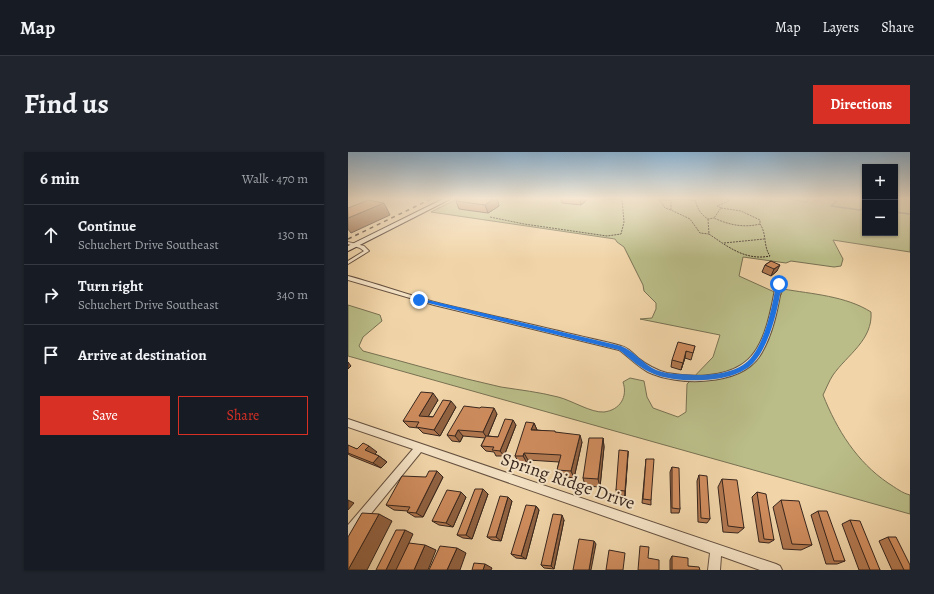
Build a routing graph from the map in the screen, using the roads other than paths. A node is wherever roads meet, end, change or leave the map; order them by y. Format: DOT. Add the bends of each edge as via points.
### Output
graph roads {
  1 [pos="409,219"];
  2 [pos="348,243"];
  3 [pos="355,245"];
  4 [pos="348,248"];
  5 [pos="348,264"];
  6 [pos="348,278"];
  7 [pos="779,284"];
  8 [pos="348,423"];
  9 [pos="419,448"];
  10 [pos="348,533"];
  11 [pos="716,549"];
  12 [pos="714,570"];
  13 [pos="776,570"];
  1 -- 3 [label="main road"];
  2 -- 3 [label="street"];
  3 -- 4 [label="main road"];
  3 -- 5 [label="street" via="367,251"];
  6 -- 7 [label="street" via="430,303 621,348 643,366 656,372 673,377 691,378 724,376 752,361 766,336"];
  8 -- 9 [label="street, Spring Ridge Drive"];
  9 -- 10 [label="street"];
  9 -- 11 [label="street, Spring Ridge Drive"];
  11 -- 12 [label="street"];
  11 -- 13 [label="street, Spring Ridge Drive"];
}
